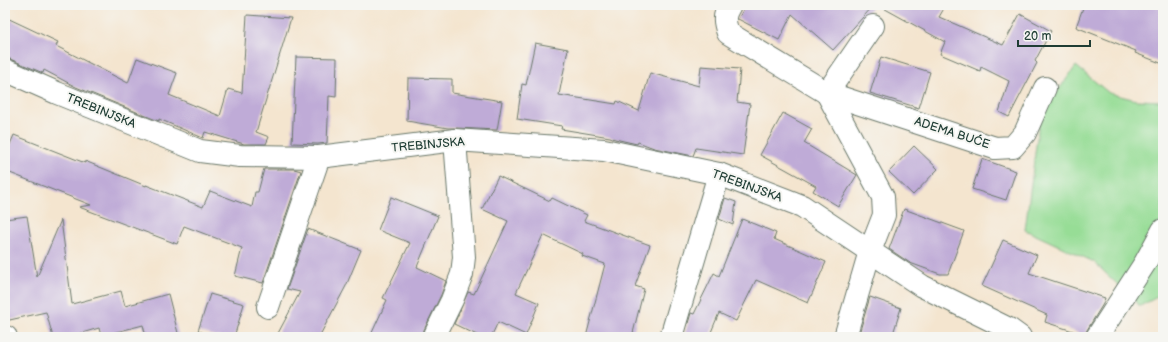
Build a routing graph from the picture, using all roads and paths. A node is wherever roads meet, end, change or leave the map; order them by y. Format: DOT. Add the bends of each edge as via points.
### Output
graph roads {
  1 [pos="730,5"];
  2 [pos="873,26"];
  3 [pos="5,70"];
  4 [pos="1045,88"];
  5 [pos="827,93"];
  6 [pos="455,140"];
  7 [pos="319,157"];
  8 [pos="719,174"];
  9 [pos="1163,230"];
  10 [pos="870,251"];
  11 [pos="268,307"];
  12 [pos="434,337"];
  13 [pos="671,337"];
  14 [pos="845,337"];
  15 [pos="1020,337"];
  16 [pos="1097,337"];
  1 -- 5 [label="street, ADEMA BUĆE" via="724,23 728,33"];
  2 -- 5 [label="street"];
  3 -- 7 [label="street, TREBINJSKA" via="200,151 240,156"];
  4 -- 5 [label="street, ADEMA BUĆE" via="1025,133 1012,147 995,148"];
  5 -- 10 [label="street" via="883,197 884,215"];
  6 -- 7 [label="street, TREBINJSKA"];
  6 -- 8 [label="street, TREBINJSKA" via="604,150"];
  6 -- 12 [label="street" via="464,257 462,274"];
  7 -- 11 [label="street"];
  8 -- 10 [label="street, TREBINJSKA" via="802,206"];
  8 -- 13 [label="street"];
  9 -- 16 [label="street" via="1145,263"];
  10 -- 14 [label="street"];
  10 -- 15 [label="street, TREBINJSKA" via="922,286 1009,329"];
}
